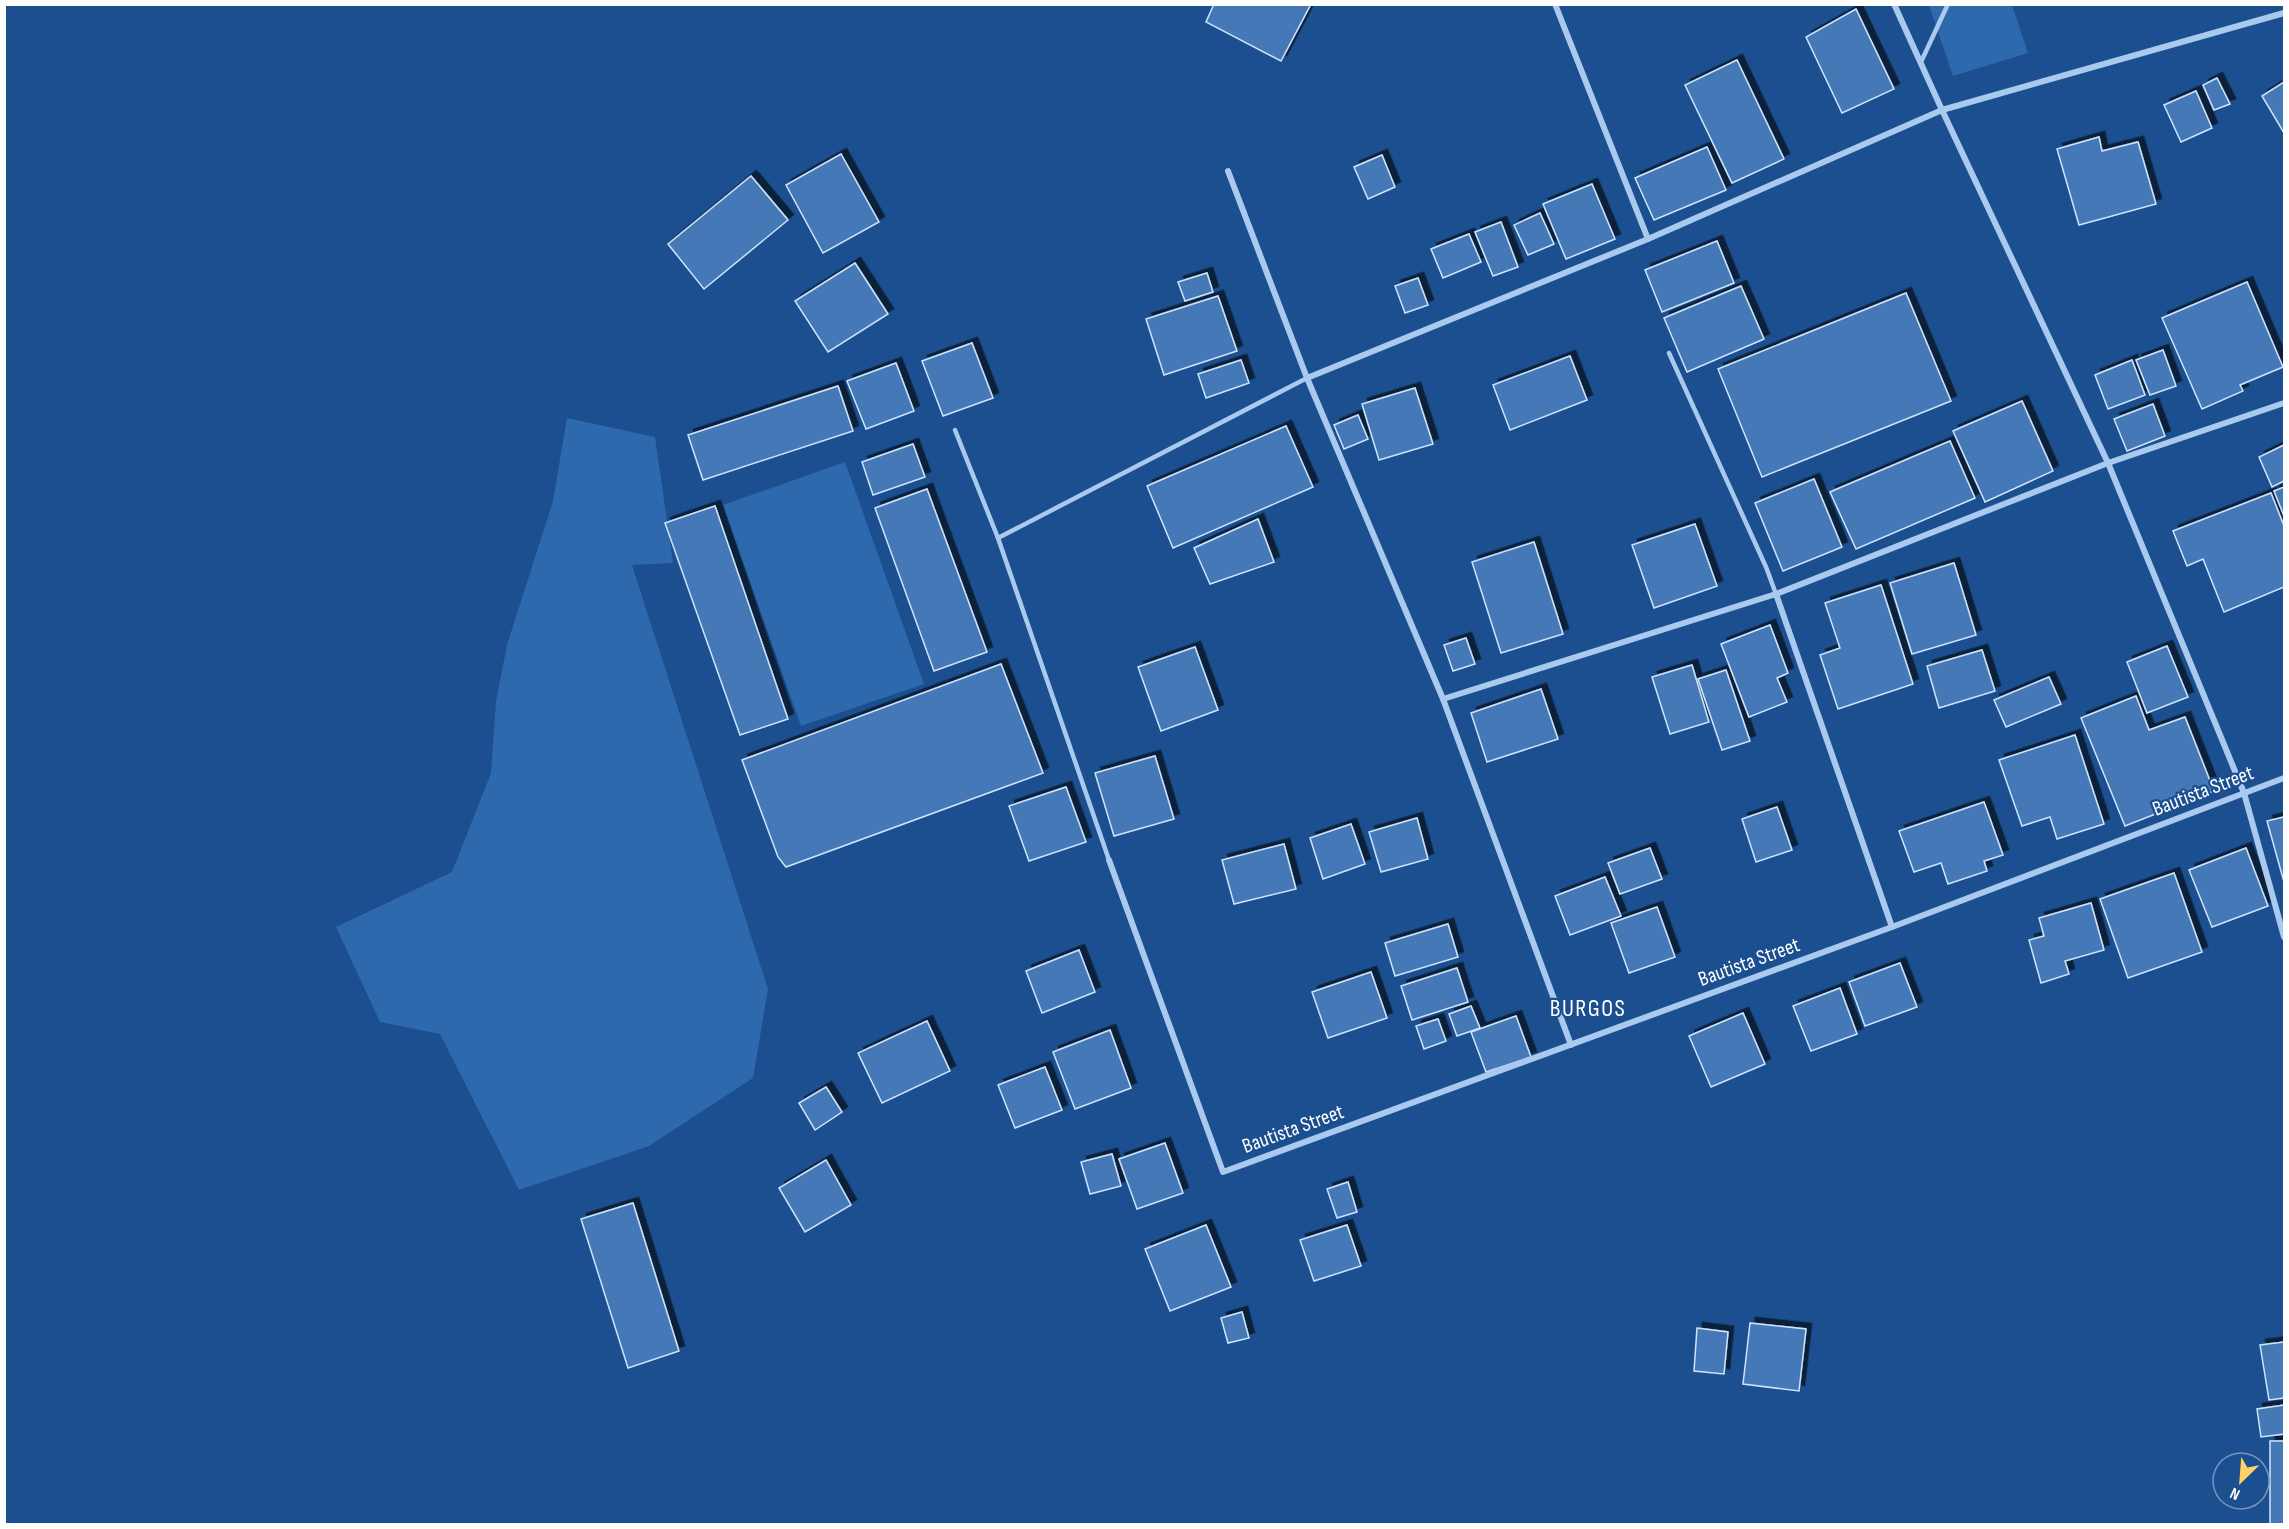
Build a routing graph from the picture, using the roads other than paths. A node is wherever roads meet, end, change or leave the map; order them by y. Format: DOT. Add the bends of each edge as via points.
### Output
graph roads {
  1 [pos="1555,4"];
  2 [pos="1894,4"];
  3 [pos="1948,4"];
  4 [pos="2284,13"];
  5 [pos="1921,62"];
  6 [pos="1942,110"];
  7 [pos="1228,171"];
  8 [pos="1648,239"];
  9 [pos="1669,353"];
  10 [pos="1307,378"];
  11 [pos="2284,403"];
  12 [pos="955,430"];
  13 [pos="2108,463"];
  14 [pos="998,538"];
  15 [pos="1776,594"];
  16 [pos="1443,699"];
  17 [pos="2284,778"];
  18 [pos="2244,793"];
  19 [pos="1109,860"];
  20 [pos="1892,927"];
  21 [pos="2284,937"];
  22 [pos="1571,1045"];
  1 -- 8 [label="street"];
  2 -- 5 [label="street"];
  3 -- 5 [label="lane"];
  4 -- 6 [label="street"];
  5 -- 6 [label="street"];
  6 -- 8 [label="street"];
  6 -- 13 [label="street"];
  7 -- 10 [label="street"];
  8 -- 10 [label="street"];
  9 -- 15 [label="lane"];
  10 -- 14 [label="lane"];
  10 -- 16 [label="street"];
  11 -- 13 [label="street"];
  12 -- 14 [label="lane"];
  13 -- 15 [label="street"];
  13 -- 18 [label="street"];
  14 -- 19 [label="lane"];
  15 -- 16 [label="street"];
  15 -- 20 [label="street"];
  16 -- 22 [label="street"];
  17 -- 18 [label="street, Bautista Street"];
  18 -- 20 [label="street, Bautista Street"];
  18 -- 21 [label="street"];
  19 -- 22 [label="street, Bautista Street" via="1223,1172"];
  20 -- 22 [label="street, Bautista Street"];
}
